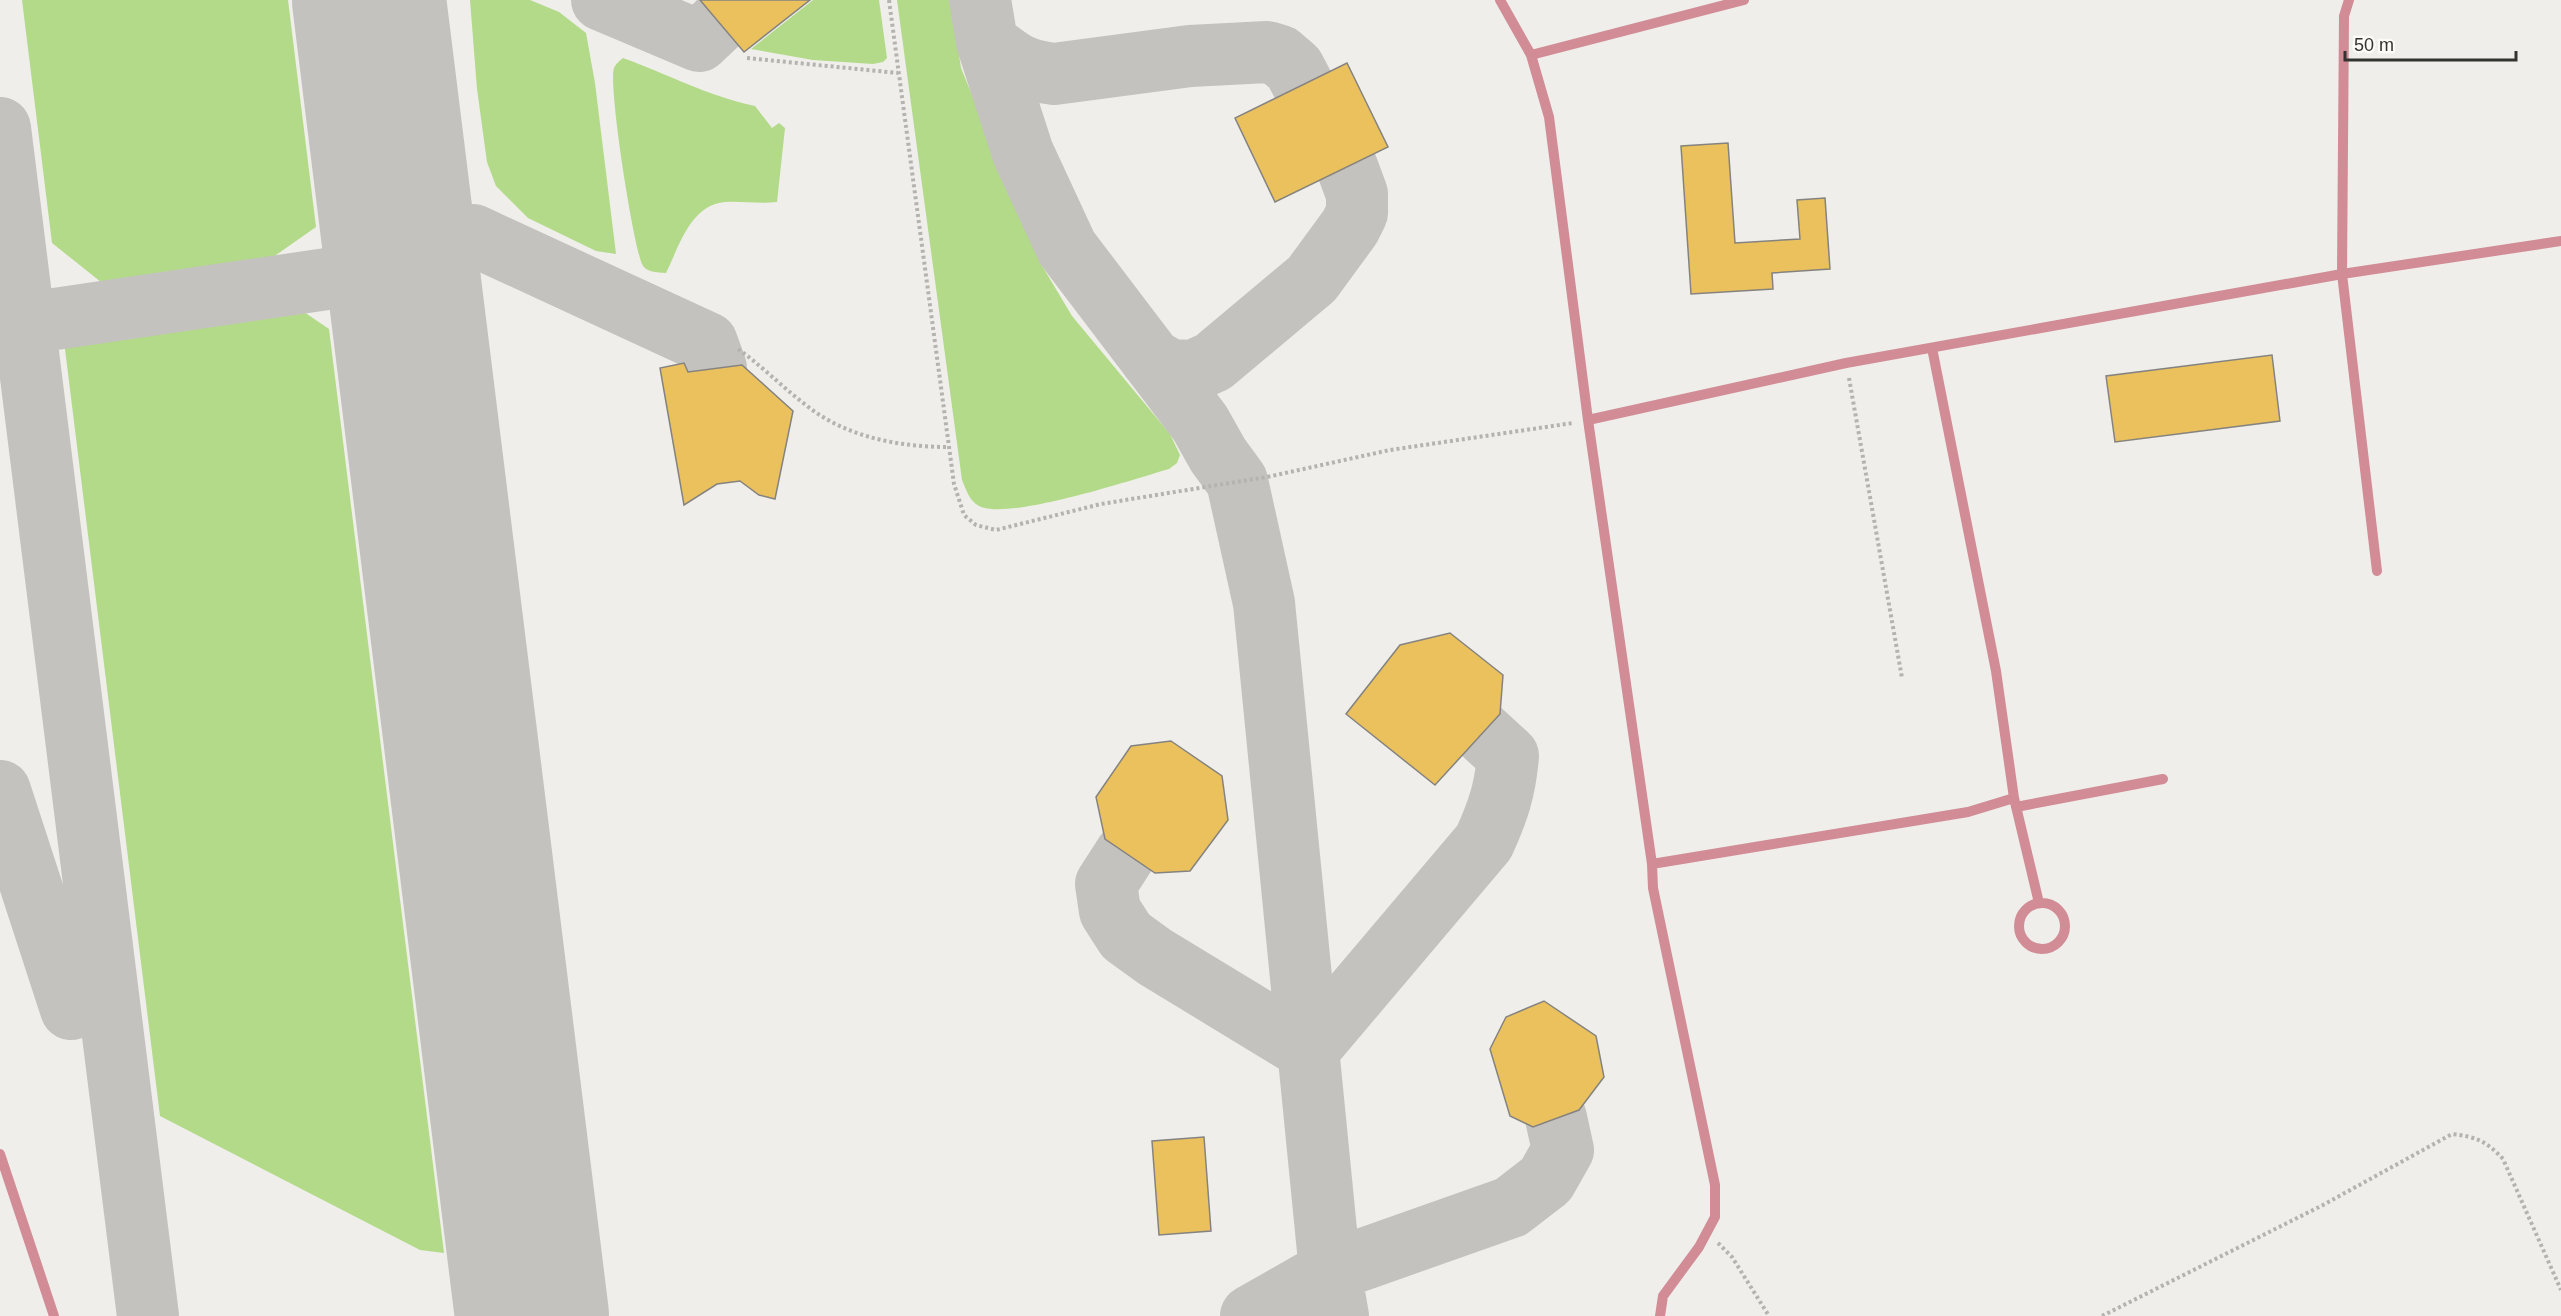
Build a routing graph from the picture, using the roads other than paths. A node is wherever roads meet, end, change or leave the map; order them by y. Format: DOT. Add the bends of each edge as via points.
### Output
graph roads {
  1 [pos="1500,0"];
  2 [pos="1744,0"];
  3 [pos="2349,0"];
  4 [pos="1531,55"];
  5 [pos="2561,240"];
  6 [pos="2342,274"];
  7 [pos="1932,348"];
  8 [pos="1588,420"];
  9 [pos="2377,571"];
  10 [pos="2163,779"];
  11 [pos="2015,803"];
  12 [pos="1652,864"];
  13 [pos="2039,903"];
  14 [pos="0,1154"];
  15 [pos="54,1316"];
  16 [pos="1660,1316"];
  1 -- 4 [label="lane"];
  2 -- 4 [label="lane"];
  3 -- 6 [label="lane" via="2344,16"];
  4 -- 8 [label="lane" via="1550,117"];
  5 -- 6 [label="lane"];
  6 -- 7 [label="lane"];
  6 -- 9 [label="lane"];
  7 -- 8 [label="lane"];
  7 -- 11 [label="lane" via="1996,671"];
  8 -- 12 [label="lane"];
  10 -- 11 [label="lane"];
  11 -- 12 [label="lane"];
  11 -- 13 [label="lane"];
  12 -- 16 [label="lane" via="1653,888 1715,1185 1715,1217 1699,1247 1663,1296"];
  13 -- 13 [label="lane" via="2056,908 2065,922 2061,939 2045,949 2026,943 2018,927 2024,910"];
  14 -- 15 [label="lane"];
}
